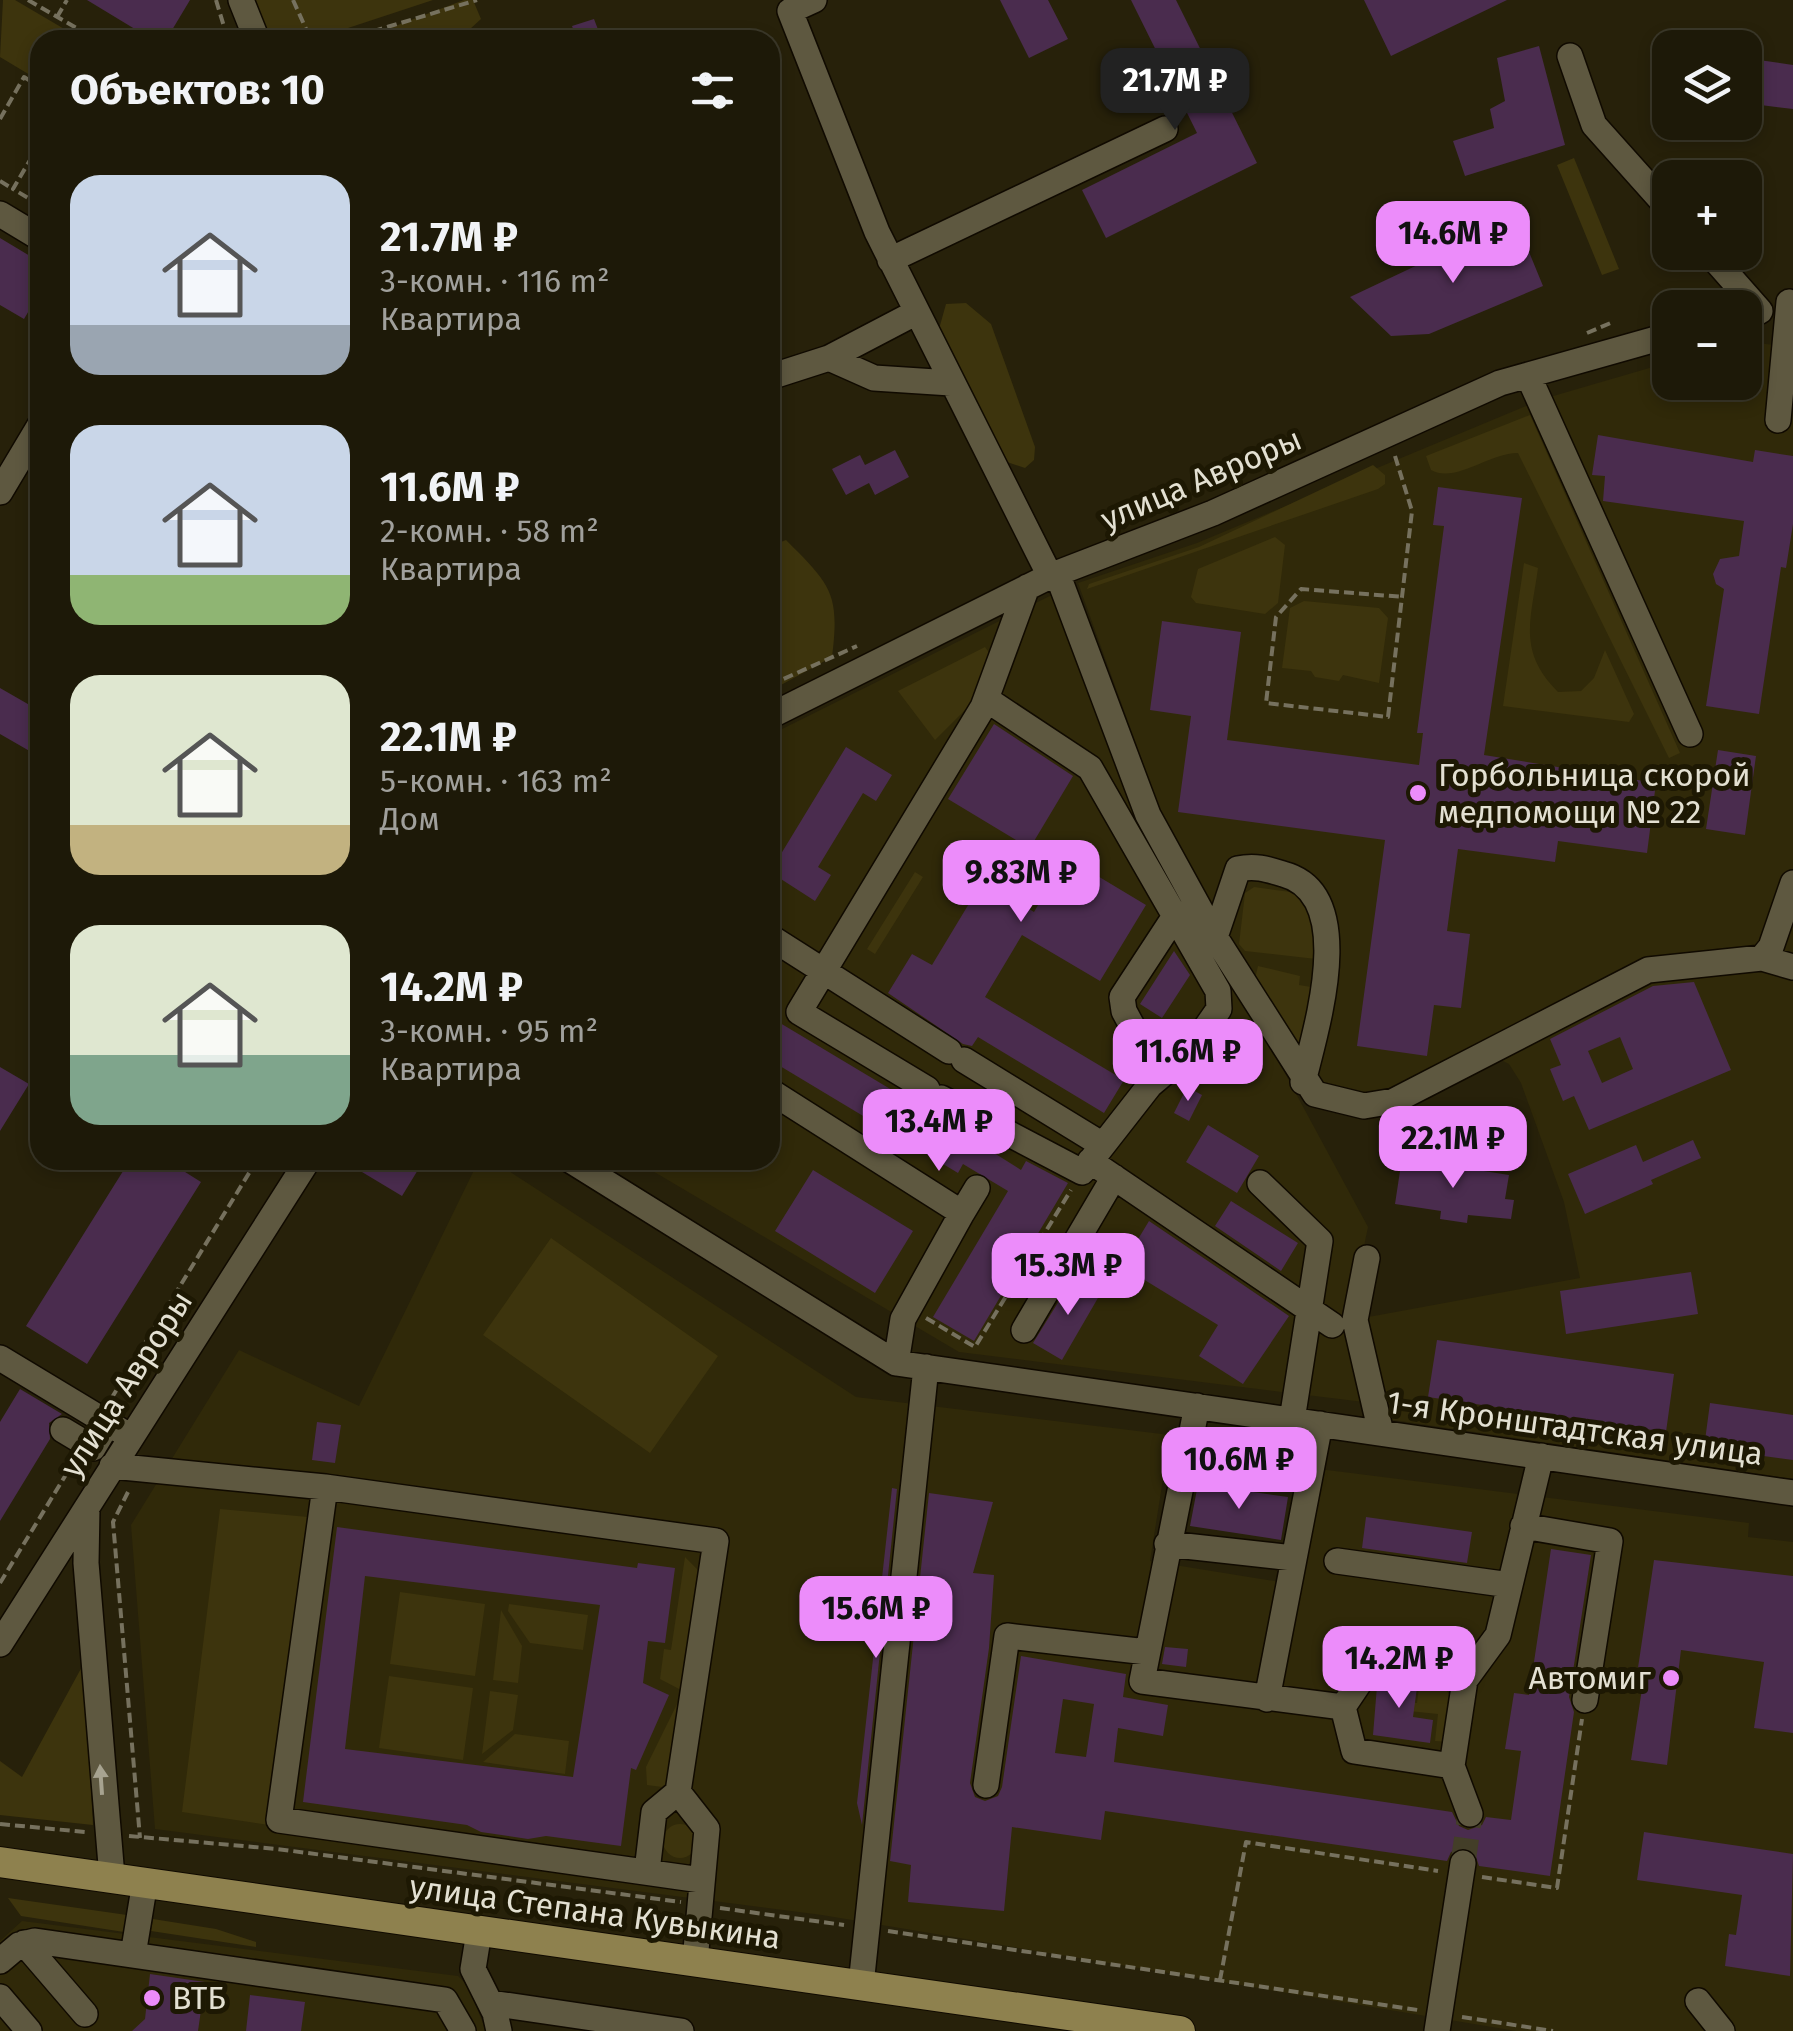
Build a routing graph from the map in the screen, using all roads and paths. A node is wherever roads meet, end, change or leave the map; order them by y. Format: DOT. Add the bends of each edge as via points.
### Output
graph roads {
  1 [pos="28,0"];
  2 [pos="67,0"];
  3 [pos="216,0"];
  4 [pos="241,0"];
  5 [pos="294,0"];
  6 [pos="477,0"];
  7 [pos="814,0"];
  8 [pos="781,6"];
  9 [pos="57,17"];
  10 [pos="80,30"];
  11 [pos="225,30"];
  12 [pos="253,30"];
  13 [pos="307,30"];
  14 [pos="377,30"];
  15 [pos="1570,56"];
  16 [pos="30,81"];
  17 [pos="0,118"];
  18 [pos="1165,129"];
  19 [pos="30,160"];
  20 [pos="0,181"];
  21 [pos="13,190"];
  22 [pos="1652,190"];
  23 [pos="30,199"];
  24 [pos="0,214"];
  25 [pos="30,232"];
  26 [pos="890,260"];
  27 [pos="1791,302"];
  28 [pos="1762,310"];
  29 [pos="915,313"];
  30 [pos="1652,341"];
  31 [pos="829,358"];
  32 [pos="780,374"];
  33 [pos="1528,375"];
  34 [pos="951,383"];
  35 [pos="1778,420"];
  36 [pos="30,442"];
  37 [pos="1393,452"];
  38 [pos="0,492"];
  39 [pos="1044,579"];
  40 [pos="1404,597"];
  41 [pos="986,699"];
  42 [pos="780,711"];
  43 [pos="1690,734"];
  44 [pos="1793,883"];
  45 [pos="1177,913"];
  46 [pos="1215,938"];
  47 [pos="780,943"];
  48 [pos="1762,958"];
  49 [pos="1793,967"];
  50 [pos="823,971"];
  51 [pos="1159,1076"];
  52 [pos="1303,1082"];
  53 [pos="780,1097"];
  54 [pos="1091,1159"];
  55 [pos="251,1170"];
  56 [pos="302,1170"];
  57 [pos="586,1170"];
  58 [pos="1114,1178"];
  59 [pos="1260,1182"];
  60 [pos="977,1188"];
  61 [pos="962,1213"];
  62 [pos="1367,1258"];
  63 [pos="910,1308"];
  64 [pos="1307,1308"];
  65 [pos="1332,1324"];
  66 [pos="1024,1330"];
  67 [pos="0,1358"];
  68 [pos="896,1362"];
  69 [pos="926,1367"];
  70 [pos="1196,1406"];
  71 [pos="1292,1420"];
  72 [pos="104,1421"];
  73 [pos="1320,1424"];
  74 [pos="1381,1433"];
  75 [pos="74,1436"];
  76 [pos="132,1437"];
  77 [pos="1541,1456"];
  78 [pos="112,1466"];
  79 [pos="325,1487"];
  80 [pos="1793,1493"];
  81 [pos="87,1506"];
  82 [pos="1523,1526"];
  83 [pos="1168,1544"];
  84 [pos="1292,1558"];
  85 [pos="1337,1561"];
  86 [pos="0,1583"];
  87 [pos="1510,1585"];
  88 [pos="0,1644"];
  89 [pos="1147,1652"];
  90 [pos="1469,1671"];
  91 [pos="1268,1699"];
  92 [pos="1585,1700"];
  93 [pos="1343,1707"];
  94 [pos="1452,1766"];
  95 [pos="986,1785"];
  96 [pos="678,1792"];
  97 [pos="1470,1814"];
  98 [pos="0,1824"];
  99 [pos="105,1833"];
  100 [pos="0,1862"];
  101 [pos="1462,1869"];
  102 [pos="647,1871"];
  103 [pos="112,1877"];
  104 [pos="145,1882"];
  105 [pos="700,1892"];
  106 [pos="868,1928"];
  107 [pos="479,1932"];
  108 [pos="24,1943"];
  109 [pos="134,1955"];
  110 [pos="0,1961"];
  111 [pos="695,1961"];
  112 [pos="472,1969"];
  113 [pos="1220,1980"];
  114 [pos="861,1985"];
  115 [pos="0,1997"];
  116 [pos="445,2000"];
  117 [pos="1698,2001"];
  118 [pos="491,2003"];
  119 [pos="85,2014"];
  120 [pos="1050,2022"];
  121 [pos="1438,2022"];
  122 [pos="29,2031"];
  123 [pos="463,2031"];
  124 [pos="499,2031"];
  125 [pos="681,2031"];
  126 [pos="1180,2031"];
  127 [pos="1553,2031"];
  128 [pos="1722,2031"];
  1 -- 9 [label="path"];
  2 -- 9 [label="path"];
  3 -- 11 [label="path"];
  4 -- 12 [label="street"];
  5 -- 13 [label="path"];
  6 -- 14 [label="path"];
  7 -- 8 [label="street"];
  8 -- 26 [label="street"];
  9 -- 10 [label="path"];
  15 -- 22 [label="street" via="1594,125"];
  16 -- 17 [label="path" via="24,77"];
  18 -- 26 [label="street"];
  19 -- 21 [label="path"];
  20 -- 21 [label="path"];
  21 -- 23 [label="path"];
  24 -- 25 [label="street"];
  26 -- 29 [label="street"];
  27 -- 28 [label="street"];
  27 -- 35 [label="street"];
  29 -- 31 [label="street"];
  29 -- 34 [label="street"];
  30 -- 33 [label="street, улица Авроры"];
  31 -- 32 [label="street"];
  31 -- 34 [label="street" via="874,378"];
  33 -- 39 [label="street, улица Авроры"];
  33 -- 43 [label="street"];
  34 -- 39 [label="street"];
  36 -- 38 [label="street"];
  37 -- 40 [label="path" via="1412,510"];
  39 -- 41 [label="street"];
  39 -- 42 [label="street, улица Авроры"];
  39 -- 46 [label="street" via="1148,815"];
  40 -- 40 [label="path" via="1388,717 1266,703 1276,617 1301,588"];
  41 -- 45 [label="street" via="1090,768"];
  41 -- 50 [label="street"];
  44 -- 48 [label="street"];
  45 -- 51 [label="street" via="1122,998"];
  45 -- 51 [label="street" via="1218,990 1219,1009 1189,1052"];
  46 -- 52 [label="street"];
  46 -- 52 [label="street" via="1238,869 1257,866 1299,878 1323,905 1322,998"];
  47 -- 50 [label="street"];
  48 -- 49 [label="street"];
  48 -- 52 [label="street" via="1648,970 1394,1101 1336,1103"];
  50 -- 54 [label="street" via="957,1056"];
  50 -- 54 [label="street" via="799,1012 934,1093"];
  51 -- 54 [label="street"];
  53 -- 61 [label="street"];
  54 -- 58 [label="street"];
  54 -- 63 [label="path" via="976,1347"];
  55 -- 72 [label="path"];
  56 -- 76 [label="street, улица Авроры"];
  57 -- 68 [label="street, 1-я Кронштадтская улица"];
  58 -- 64 [label="street"];
  58 -- 66 [label="street"];
  59 -- 64 [label="street" via="1320,1241"];
  60 -- 61 [label="street"];
  61 -- 63 [label="street"];
  62 -- 74 [label="street" via="1355,1320"];
  63 -- 68 [label="street"];
  64 -- 65 [label="street"];
  64 -- 71 [label="street"];
  67 -- 72 [label="street"];
  68 -- 69 [label="street, 1-я Кронштадтская улица"];
  69 -- 70 [label="street, 1-я Кронштадтская улица"];
  69 -- 106 [label="street"];
  70 -- 71 [label="street, 1-я Кронштадтская улица"];
  70 -- 83 [label="street"];
  71 -- 73 [label="street, 1-я Кронштадтская улица"];
  72 -- 75 [label="street" via="93,1448"];
  72 -- 76 [label="street"];
  73 -- 74 [label="street, 1-я Кронштадтская улица"];
  73 -- 84 [label="street"];
  74 -- 77 [label="street, 1-я Кронштадтская улица"];
  75 -- 86 [label="path"];
  76 -- 78 [label="street, улица Авроры"];
  77 -- 80 [label="street, 1-я Кронштадтская улица"];
  77 -- 82 [label="street"];
  78 -- 79 [label="street"];
  78 -- 81 [label="street, улица Авроры"];
  79 -- 96 [label="street" via="716,1541"];
  79 -- 102 [label="street" via="279,1820"];
  81 -- 88 [label="street, улица Авроры"];
  99 -- 81 [label="street, one-way"];
  82 -- 87 [label="street"];
  82 -- 92 [label="street" via="1610,1541"];
  83 -- 84 [label="street"];
  83 -- 89 [label="street"];
  84 -- 91 [label="street"];
  85 -- 87 [label="street"];
  87 -- 90 [label="street" via="1498,1635"];
  89 -- 91 [label="street" via="1142,1681"];
  89 -- 95 [label="street" via="1007,1636"];
  90 -- 93 [label="street" via="1376,1658"];
  90 -- 94 [label="street"];
  91 -- 93 [label="street"];
  92 -- 101 [label="path" via="1557,1888"];
  93 -- 94 [label="street" via="1354,1751"];
  94 -- 97 [label="street"];
  96 -- 102 [label="street" via="654,1812"];
  96 -- 105 [label="street" via="707,1829"];
  98 -- 99 [label="path"];
  99 -- 103 [label="street"];
  99 -- 105 [label="path"];
  100 -- 103 [label="main road, улица Степана Кувыкина"];
  101 -- 113 [label="path" via="1246,1842"];
  101 -- 121 [label="street"];
  102 -- 105 [label="street"];
  103 -- 104 [label="main road, улица Степана Кувыкина"];
  104 -- 107 [label="main road, улица Степана Кувыкина"];
  104 -- 109 [label="street"];
  105 -- 106 [label="path"];
  105 -- 111 [label="street"];
  106 -- 113 [label="path"];
  106 -- 114 [label="street"];
  107 -- 111 [label="main road, улица Степана Кувыкина"];
  107 -- 112 [label="street"];
  108 -- 109 [label="street"];
  108 -- 110 [label="street"];
  108 -- 119 [label="street"];
  109 -- 116 [label="street"];
  111 -- 114 [label="main road, улица Степана Кувыкина"];
  112 -- 116 [label="street"];
  112 -- 118 [label="street"];
  113 -- 121 [label="path"];
  114 -- 120 [label="main road, улица Степана Кувыкина"];
  115 -- 122 [label="street"];
  116 -- 123 [label="street"];
  117 -- 128 [label="street"];
  118 -- 124 [label="street"];
  118 -- 125 [label="street"];
  120 -- 126 [label="main road, улица Степана Кувыкина"];
  121 -- 127 [label="path"];
}
